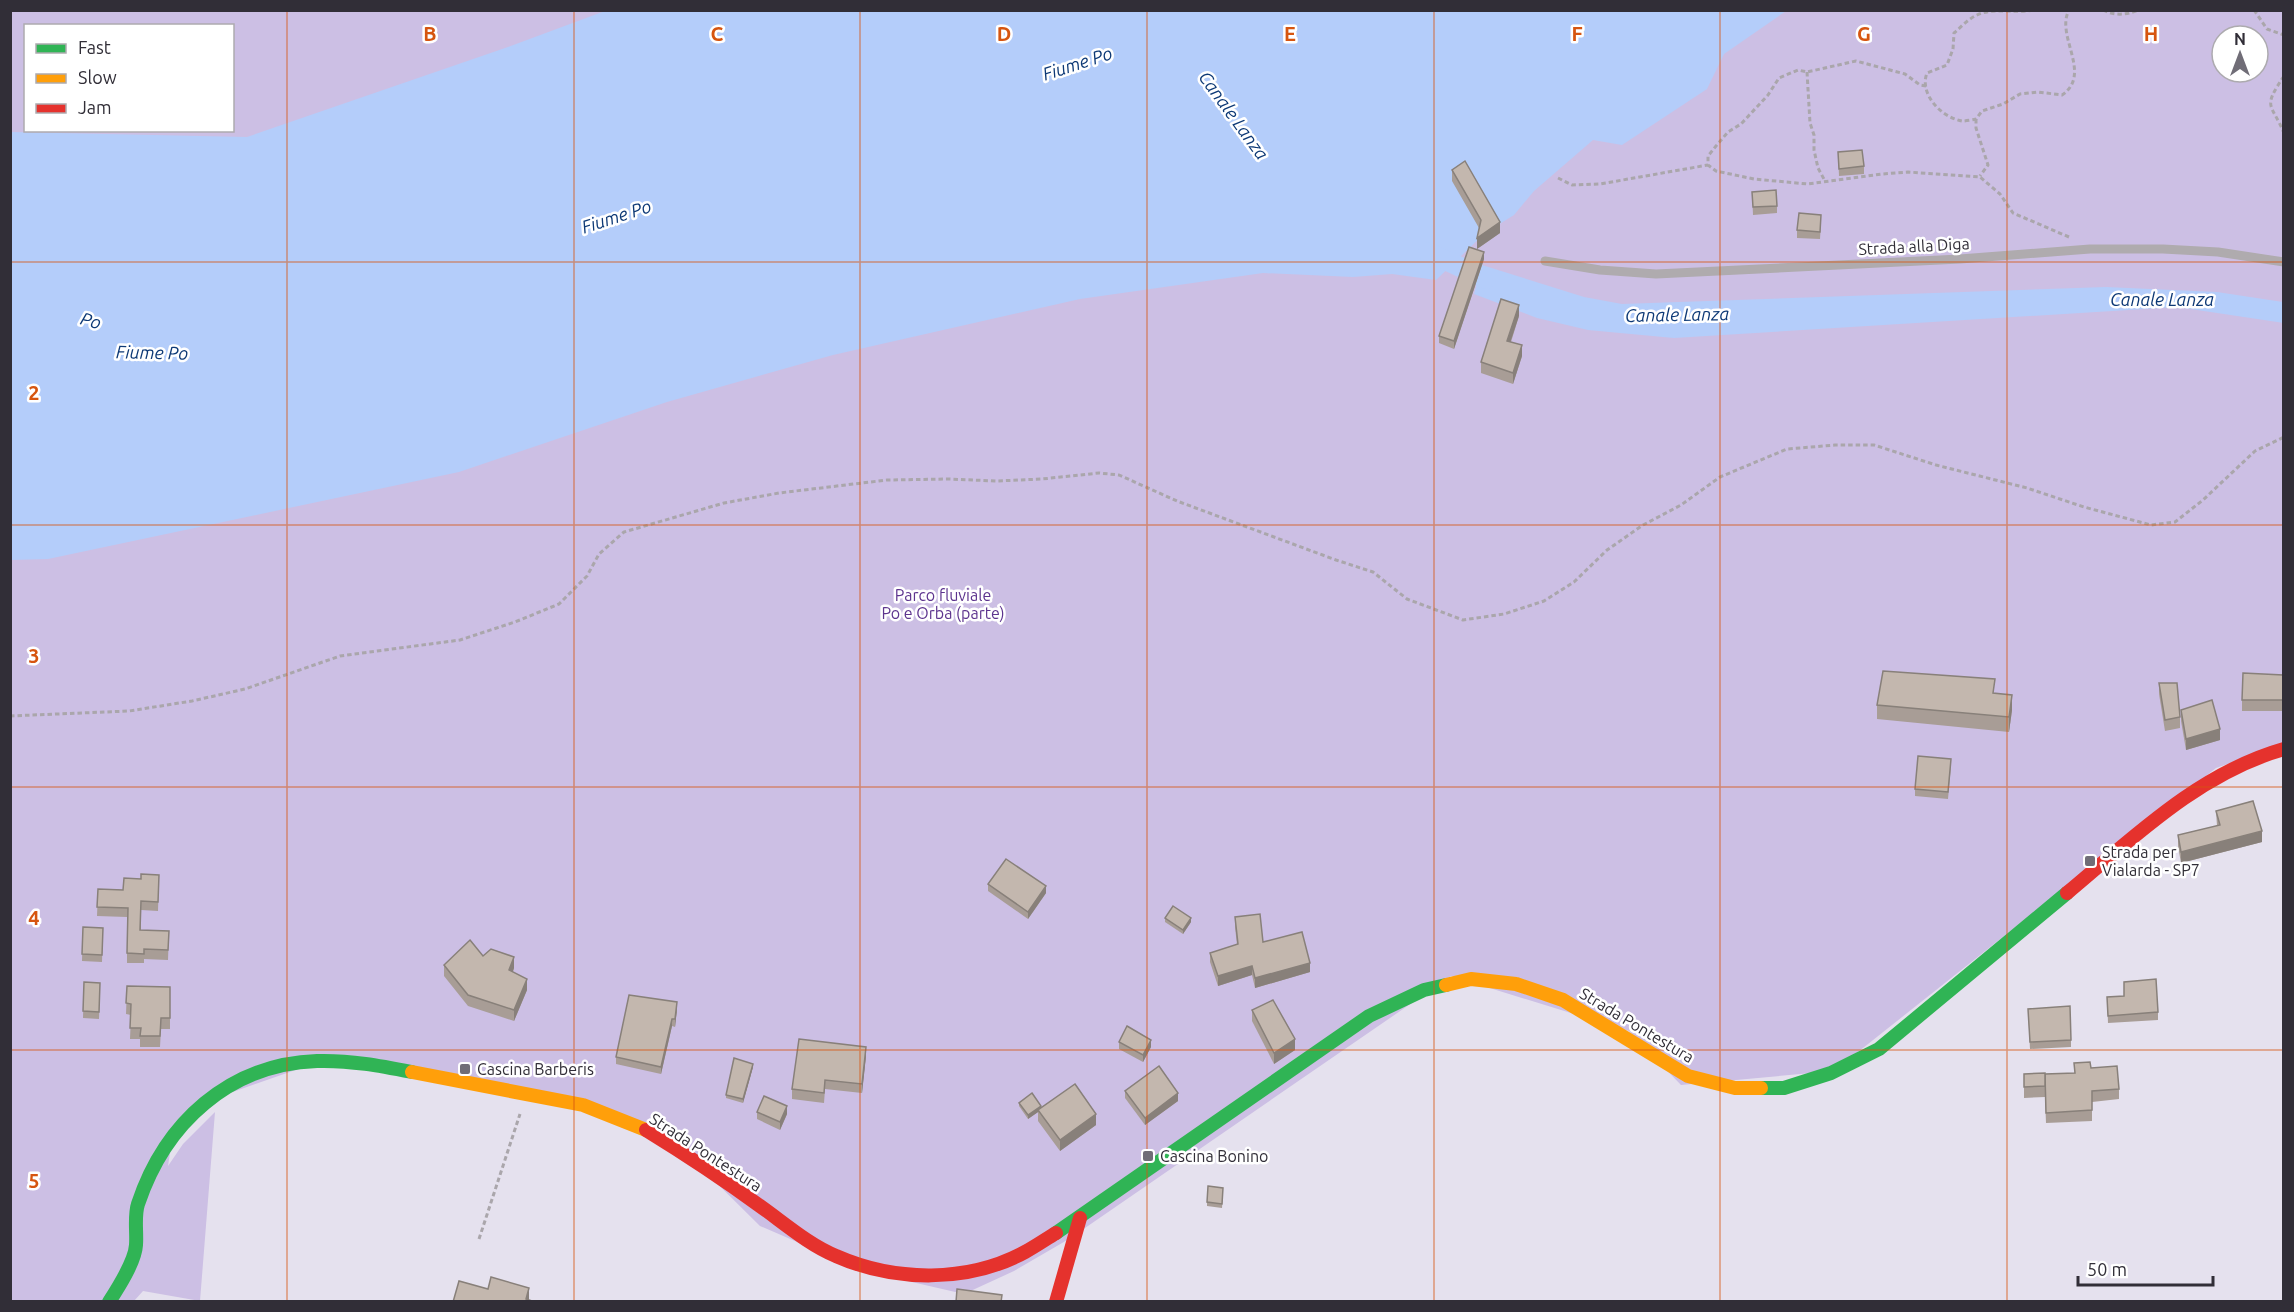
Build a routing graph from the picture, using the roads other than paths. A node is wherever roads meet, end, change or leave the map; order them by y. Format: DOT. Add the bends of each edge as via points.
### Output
graph roads {
  1 [pos="1545,261"];
  2 [pos="2283,262"];
  3 [pos="2283,749"];
  4 [pos="1080,1218"];
  5 [pos="109,1302"];
  6 [pos="1056,1302"];
  1 -- 2 [label="lane, Strada alla Diga" via="1656,274 2090,249 2163,249"];
  3 -- 4 [label="main road, Strada Pontestura" via="2199,789 2158,817 1879,1050 1831,1073 1784,1088 1735,1088 1688,1076 1563,1000 1515,984 1471,979 1424,990 1369,1016"];
  4 -- 5 [label="main road, Strada Pontestura" via="1024,1253 975,1271 930,1276 886,1272 836,1256 645,1129 584,1105 356,1062 317,1060 279,1065 242,1078 212,1097 175,1132 154,1162 137,1206 136,1248"];
  4 -- 6 [label="main road"];
}
